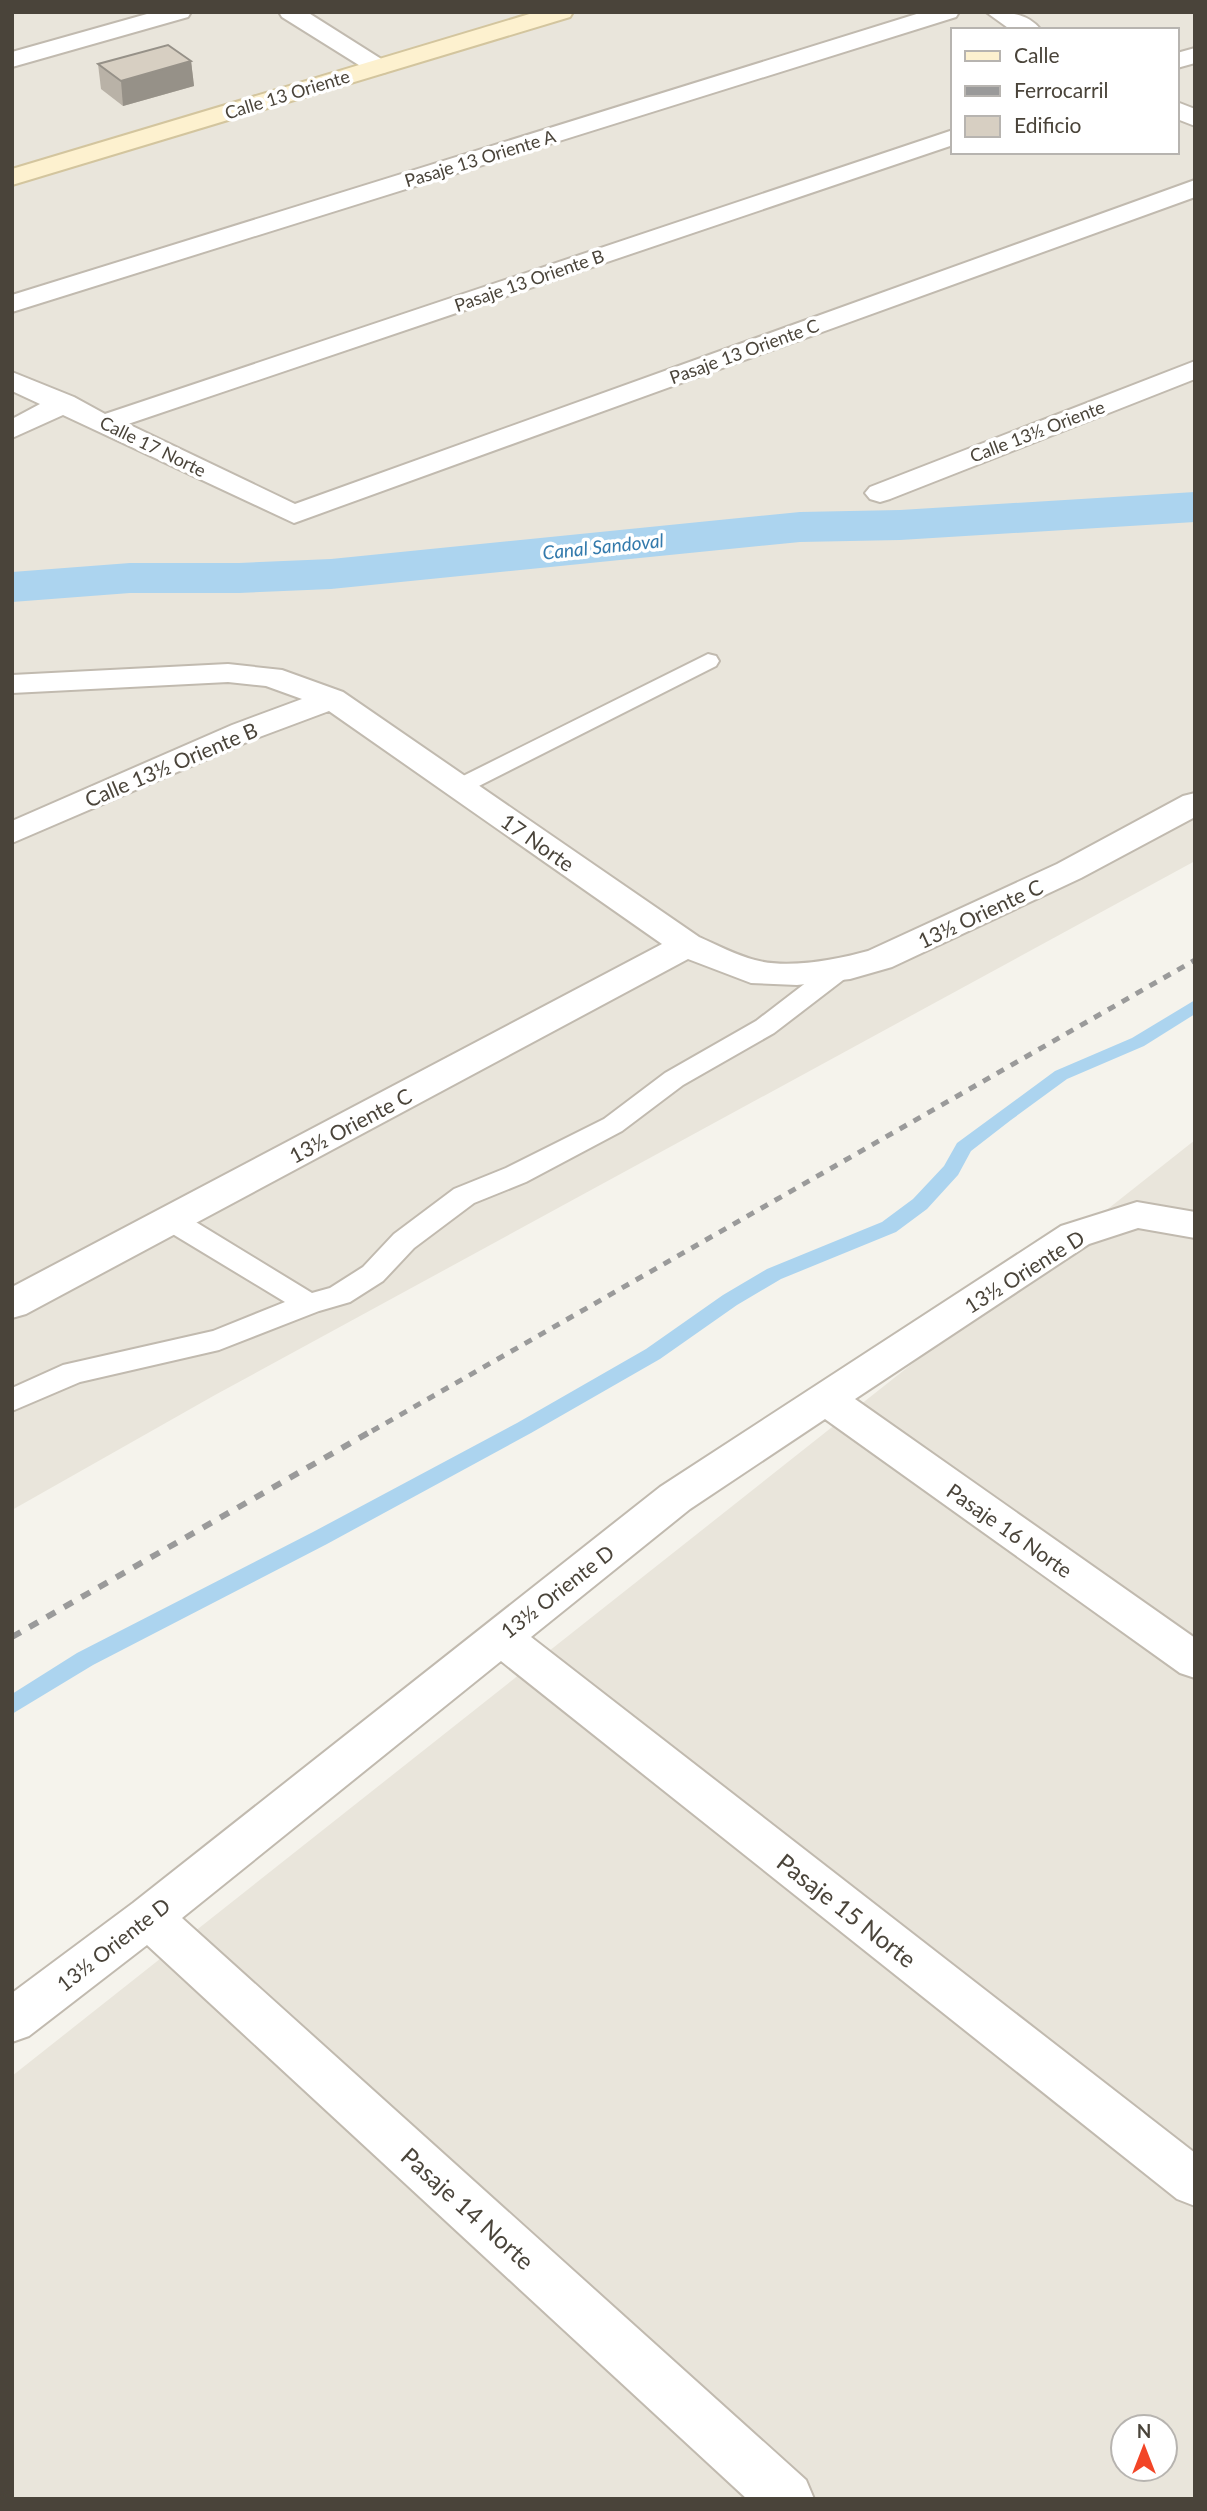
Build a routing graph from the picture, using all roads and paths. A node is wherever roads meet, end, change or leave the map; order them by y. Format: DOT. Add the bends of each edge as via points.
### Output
graph roads {
  1 [pos="180,12"];
  2 [pos="290,12"];
  3 [pos="562,12"];
  4 [pos="948,12"];
  5 [pos="997,12"];
  6 [pos="1025,28"];
  7 [pos="12,60"];
  8 [pos="378,67"];
  9 [pos="1179,110"];
  10 [pos="1195,119"];
  11 [pos="951,138"];
  12 [pos="12,177"];
  13 [pos="1195,188"];
  14 [pos="12,304"];
  15 [pos="1195,369"];
  16 [pos="12,380"];
  17 [pos="64,403"];
  18 [pos="105,423"];
  19 [pos="12,430"];
  20 [pos="880,493"];
  21 [pos="294,514"];
  22 [pos="708,661"];
  23 [pos="12,684"];
  24 [pos="331,699"];
  25 [pos="459,787"];
  26 [pos="1195,803"];
  27 [pos="12,833"];
  28 [pos="687,945"];
  29 [pos="838,971"];
  30 [pos="751,972"];
  31 [pos="171,1220"];
  32 [pos="1195,1225"];
  33 [pos="12,1304"];
  34 [pos="309,1304"];
  35 [pos="826,1399"];
  36 [pos="12,1400"];
  37 [pos="499,1636"];
  38 [pos="1195,1661"];
  39 [pos="149,1917"];
  40 [pos="12,2021"];
  41 [pos="1195,2183"];
  42 [pos="787,2499"];
  1 -- 7 [label="street"];
  2 -- 8 [label="street"];
  3 -- 8 [label="street, Calle 13 Oriente"];
  4 -- 14 [label="street, Pasaje 13 Oriente A"];
  5 -- 6 [label="street"];
  8 -- 12 [label="street, Calle 13 Oriente"];
  9 -- 10 [label="street"];
  11 -- 18 [label="street, Pasaje 13 Oriente B"];
  13 -- 21 [label="street, Pasaje 13 Oriente C"];
  15 -- 20 [label="street, Calle 13½ Oriente"];
  16 -- 17 [label="street, Calle 17 Norte"];
  17 -- 18 [label="street, Calle 17 Norte"];
  17 -- 19 [label="street"];
  18 -- 21 [label="street, Calle 17 Norte"];
  22 -- 25 [label="lane"];
  23 -- 24 [label="street, 17 Norte" via="228,673 271,677"];
  24 -- 25 [label="street, 17 Norte"];
  24 -- 27 [label="street, Calle 13½ Oriente B" via="243,732"];
  25 -- 28 [label="street, 17 Norte"];
  26 -- 29 [label="street, 13½ Oriente C" via="998,906 880,960"];
  28 -- 30 [label="street, 17 Norte"];
  28 -- 31 [label="street, 13½ Oriente C"];
  29 -- 30 [label="street, 13½ Oriente C"];
  29 -- 34 [label="lane" via="765,1027 674,1079 613,1125 464,1196 404,1241 373,1274 340,1295"];
  31 -- 33 [label="street, 13½ Oriente C"];
  31 -- 34 [label="lane"];
  32 -- 35 [label="street, 13½ Oriente D" via="1137,1215 1075,1235"];
  34 -- 36 [label="lane" via="219,1340 73,1373"];
  35 -- 37 [label="street, 13½ Oriente D" via="676,1498"];
  35 -- 38 [label="street, Pasaje 16 Norte"];
  37 -- 39 [label="street, 13½ Oriente D"];
  37 -- 41 [label="street, Pasaje 15 Norte"];
  39 -- 40 [label="street, 13½ Oriente D"];
  39 -- 42 [label="street, Pasaje 14 Norte"];
}
